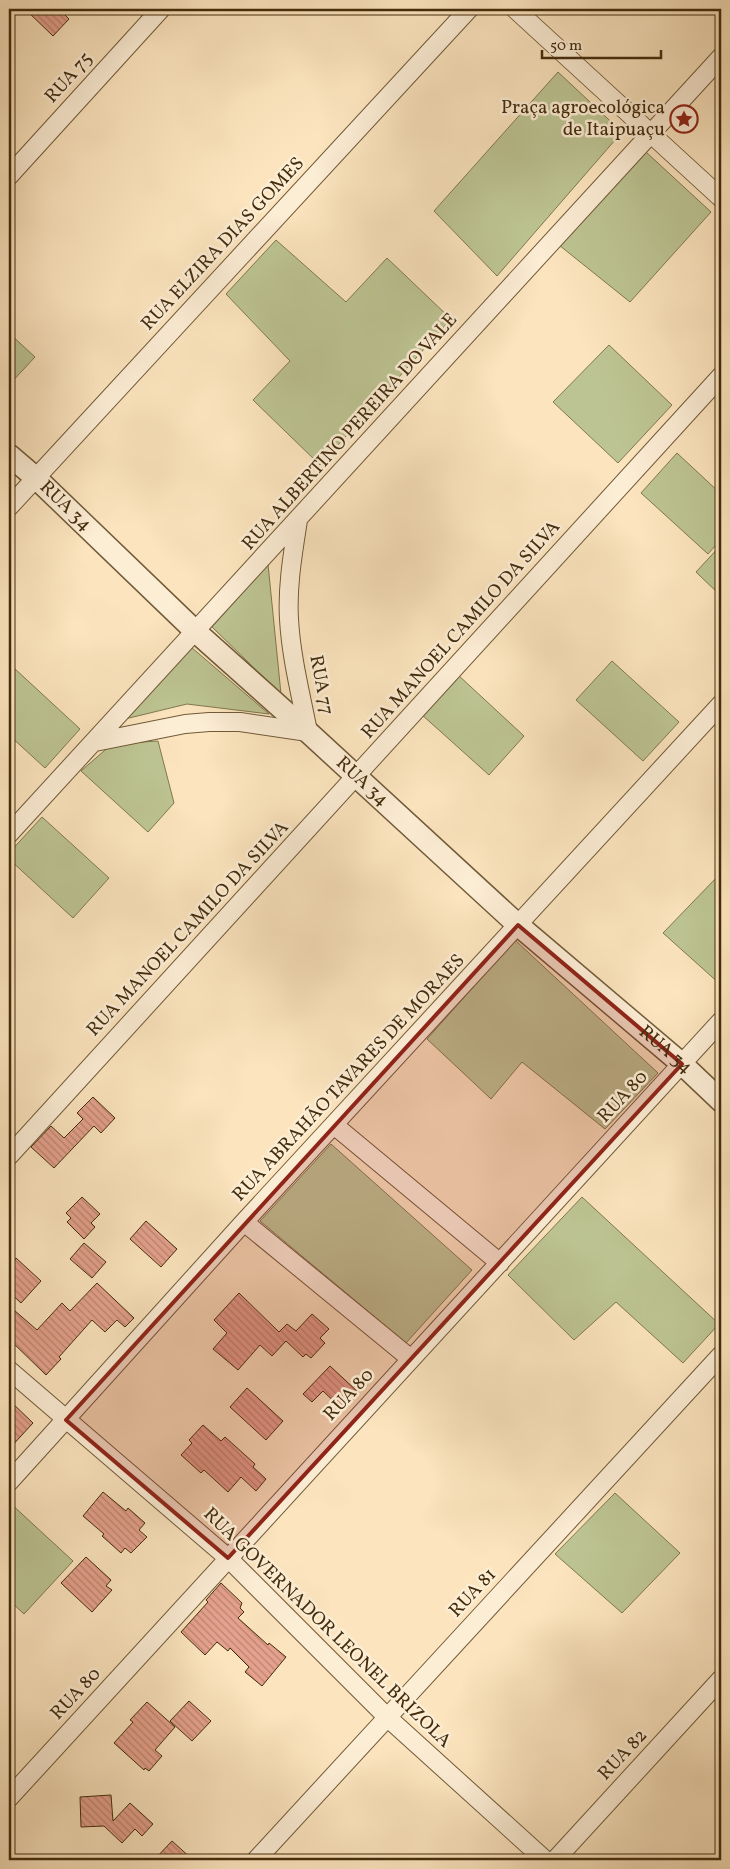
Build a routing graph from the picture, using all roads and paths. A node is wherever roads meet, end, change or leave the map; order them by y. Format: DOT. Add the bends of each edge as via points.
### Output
graph roads {
  1 [pos="161,9"];
  2 [pos="469,9"];
  3 [pos="515,9"];
  4 [pos="721,58"];
  5 [pos="651,134"];
  6 [pos="9,176"];
  7 [pos="721,198"];
  8 [pos="721,376"];
  9 [pos="9,455"];
  10 [pos="36,478"];
  11 [pos="9,507"];
  12 [pos="298,520"];
  13 [pos="195,631"];
  14 [pos="721,704"];
  15 [pos="308,732"];
  16 [pos="95,742"];
  17 [pos="356,777"];
  18 [pos="9,834"];
  19 [pos="518,925"];
  20 [pos="721,1021"];
  21 [pos="682,1064"];
  22 [pos="721,1101"];
  23 [pos="334,1125"];
  24 [pos="9,1156"];
  25 [pos="244,1222"];
  26 [pos="500,1263"];
  27 [pos="721,1355"];
  28 [pos="411,1359"];
  29 [pos="9,1370"];
  30 [pos="66,1420"];
  31 [pos="9,1482"];
  32 [pos="228,1558"];
  33 [pos="721,1679"];
  34 [pos="388,1718"];
  35 [pos="9,1798"];
  36 [pos="256,1860"];
  37 [pos="545,1860"];
  38 [pos="555,1860"];
  1 -- 6 [label="street, RUA 75"];
  2 -- 10 [label="street, RUA ELZIRA DIAS GOMES"];
  3 -- 5 [label="street"];
  4 -- 5 [label="street, RUA ALBERTINO PEREIRA DO VALE"];
  5 -- 7 [label="street"];
  5 -- 12 [label="street, RUA ALBERTINO PEREIRA DO VALE"];
  8 -- 17 [label="street, RUA MANOEL CAMILO DA SILVA"];
  9 -- 10 [label="street, RUA 34"];
  10 -- 11 [label="street, RUA ELZIRA DIAS GOMES"];
  10 -- 13 [label="street, RUA 34"];
  12 -- 13 [label="street, RUA ALBERTINO PEREIRA DO VALE"];
  12 -- 15 [label="street, RUA 77" via="288,619"];
  13 -- 15 [label="street, RUA 34"];
  13 -- 16 [label="street, RUA ALBERTINO PEREIRA DO VALE"];
  14 -- 19 [label="street, RUA ABRAHÃO TAVARES DE MORAES"];
  15 -- 16 [label="street, RUA 77" via="240,722 209,722"];
  15 -- 17 [label="street, RUA 34"];
  16 -- 18 [label="street, RUA ALBERTINO PEREIRA DO VALE"];
  17 -- 19 [label="street, RUA 34"];
  17 -- 24 [label="street, RUA MANOEL CAMILO DA SILVA"];
  19 -- 21 [label="street, RUA 34"];
  19 -- 23 [label="street, RUA ABRAHÃO TAVARES DE MORAES"];
  20 -- 21 [label="street, RUA 80"];
  21 -- 22 [label="street, RUA 34"];
  21 -- 26 [label="street, RUA 80"];
  23 -- 25 [label="street, RUA ABRAHÃO TAVARES DE MORAES"];
  23 -- 26 [label="street"];
  25 -- 28 [label="street"];
  25 -- 30 [label="street, RUA ABRAHÃO TAVARES DE MORAES"];
  26 -- 28 [label="street, RUA 80"];
  27 -- 34 [label="street, RUA 81"];
  28 -- 32 [label="street, RUA 80"];
  29 -- 30 [label="street, RUA GOVERNADOR LEONEL BRIZOLA"];
  30 -- 31 [label="street, RUA ABRAHÃO TAVARES DE MORAES"];
  30 -- 32 [label="street, RUA GOVERNADOR LEONEL BRIZOLA"];
  32 -- 34 [label="street, RUA GOVERNADOR LEONEL BRIZOLA"];
  32 -- 35 [label="street, RUA 80"];
  33 -- 38 [label="street, RUA 82"];
  34 -- 36 [label="street, RUA 81"];
  34 -- 37 [label="street, RUA GOVERNADOR LEONEL BRIZOLA"];
}
